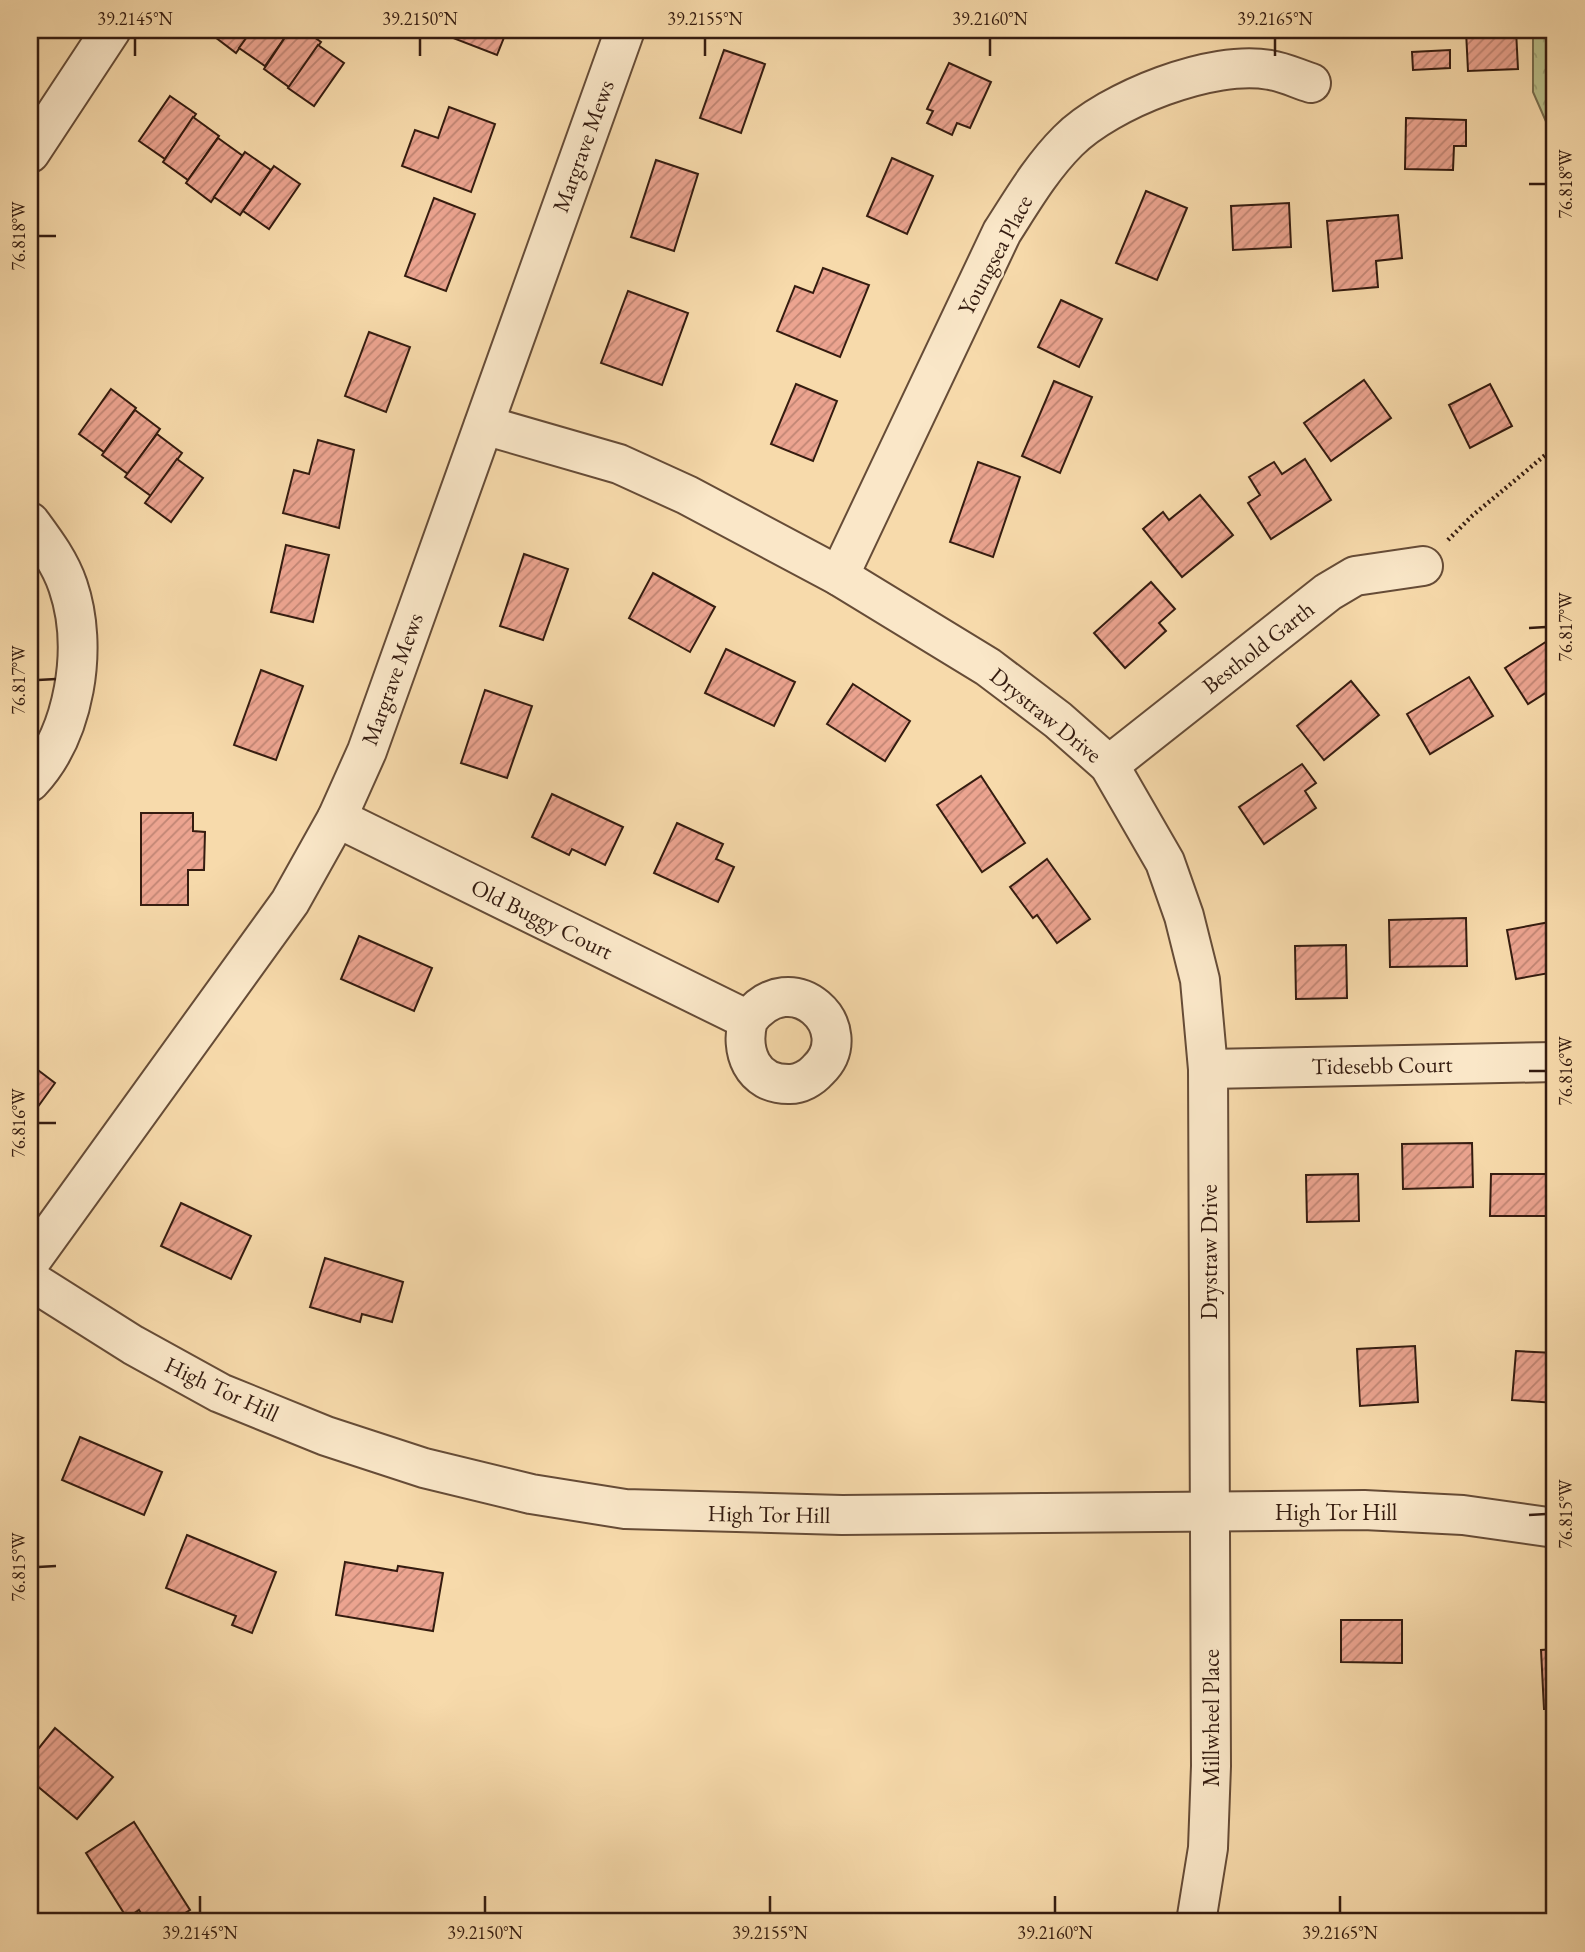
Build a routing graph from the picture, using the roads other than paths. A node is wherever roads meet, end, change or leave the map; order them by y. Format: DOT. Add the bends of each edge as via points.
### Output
graph roads {
  1 [pos="111,30"];
  2 [pos="625,30"];
  3 [pos="1311,83"];
  4 [pos="30,153"];
  5 [pos="484,425"];
  6 [pos="30,522"];
  7 [pos="1423,566"];
  8 [pos="839,576"];
  9 [pos="1109,765"];
  10 [pos="30,782"];
  11 [pos="337,818"];
  12 [pos="748,1020"];
  13 [pos="1555,1062"];
  14 [pos="1208,1069"];
  15 [pos="30,1262"];
  16 [pos="30,1280"];
  17 [pos="1211,1512"];
  18 [pos="1555,1528"];
  19 [pos="1196,1922"];
  1 -- 4 [label="street"];
  2 -- 5 [label="street, Margrave Mews"];
  3 -- 8 [label="street, Youngsea Place" via="1271,70 1201,73 1144,94 1069,139 1035,180 1002,232"];
  5 -- 8 [label="street, Drystraw Drive" via="619,464"];
  5 -- 11 [label="street, Margrave Mews" via="367,751"];
  6 -- 10 [label="street" via="68,585 77,663 61,734 44,767"];
  7 -- 9 [label="street, Besthold Garth" via="1355,576 1328,592"];
  8 -- 9 [label="street, Drystraw Drive" via="988,667"];
  9 -- 14 [label="street, Drystraw Drive" via="1165,862 1184,916 1200,980"];
  11 -- 12 [label="street, Old Buggy Court"];
  11 -- 15 [label="street, Margrave Mews" via="290,902"];
  13 -- 14 [label="street, Tidesebb Court"];
  14 -- 17 [label="street, Drystraw Drive"];
  16 -- 17 [label="street, High Tor Hill" via="220,1393 326,1436 424,1468 531,1494 625,1509 711,1514"];
  17 -- 18 [label="street, High Tor Hill" via="1364,1510 1463,1515"];
  17 -- 19 [label="street, Millwheel Place" via="1212,1766 1208,1848"];
}
